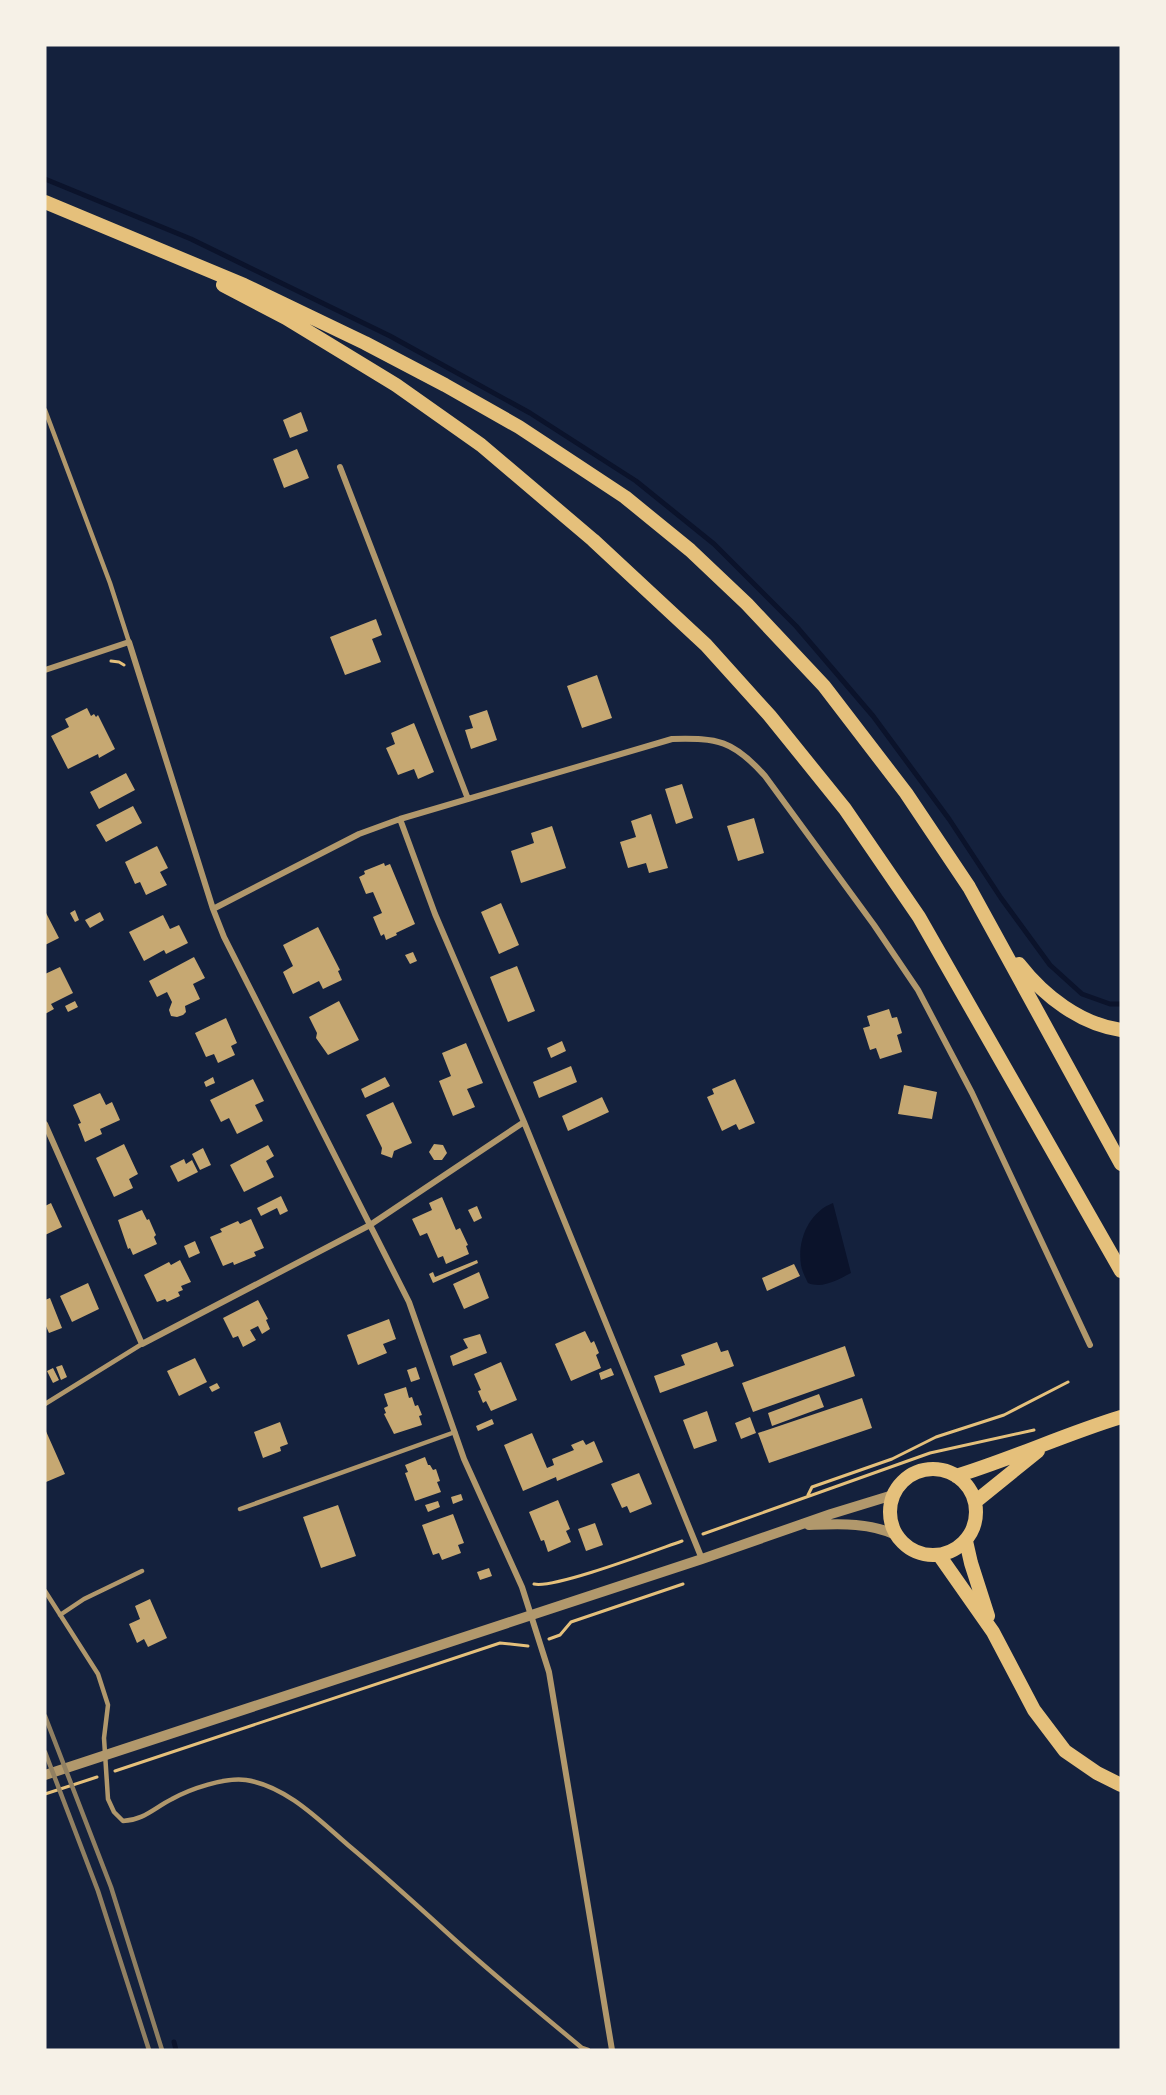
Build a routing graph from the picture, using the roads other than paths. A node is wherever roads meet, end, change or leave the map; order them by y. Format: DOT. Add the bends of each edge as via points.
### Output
graph roads {
  1 [pos="45,202"];
  2 [pos="136,240"];
  3 [pos="45,410"];
  4 [pos="340,467"];
  5 [pos="129,642"];
  6 [pos="45,670"];
  7 [pos="468,798"];
  8 [pos="400,819"];
  9 [pos="213,909"];
  10 [pos="997,936"];
  11 [pos="1121,1030"];
  12 [pos="524,1122"];
  13 [pos="45,1124"];
  14 [pos="1121,1164"];
  15 [pos="370,1225"];
  16 [pos="1121,1271"];
  17 [pos="142,1344"];
  18 [pos="1090,1345"];
  19 [pos="45,1404"];
  20 [pos="1121,1417"];
  21 [pos="454,1432"];
  22 [pos="1049,1442"];
  23 [pos="956,1476"];
  24 [pos="893,1495"];
  25 [pos="975,1502"];
  26 [pos="240,1509"];
  27 [pos="803,1525"];
  28 [pos="896,1534"];
  29 [pos="966,1541"];
  30 [pos="939,1555"];
  31 [pos="702,1559"];
  32 [pos="142,1571"];
  33 [pos="45,1591"];
  34 [pos="60,1614"];
  35 [pos="531,1614"];
  36 [pos="993,1632"];
  37 [pos="45,1775"];
  38 [pos="1121,1785"];
  39 [pos="588,2050"];
  40 [pos="612,2050"];
  1 -- 2 [label="main road"];
  2 -- 10 [label="main road" via="244,285 375,348 519,427 635,505 747,604 824,686 906,793"];
  2 -- 16 [label="main road" via="286,318 454,425 593,540 706,645 770,716 844,809 919,917"];
  3 -- 5 [label="lane"];
  4 -- 7 [label="street"];
  5 -- 6 [label="street"];
  5 -- 9 [label="street"];
  7 -- 8 [label="street"];
  7 -- 18 [label="street" via="672,739 706,739 731,745 748,757 918,990 972,1093"];
  8 -- 9 [label="street" via="359,834"];
  8 -- 12 [label="street" via="435,914"];
  9 -- 15 [label="street"];
  10 -- 11 [label="main road" via="1047,995 1080,1016"];
  10 -- 14 [label="main road"];
  12 -- 15 [label="street"];
  12 -- 31 [label="street"];
  13 -- 17 [label="street"];
  15 -- 17 [label="street"];
  15 -- 21 [label="street" via="409,1302"];
  17 -- 19 [label="lane"];
  20 -- 22 [label="main road"];
  21 -- 26 [label="lane"];
  21 -- 35 [label="street"];
  22 -- 23 [label="main road"];
  22 -- 25 [label="main road"];
  23 -- 24 [label="main road" via="936,1469 923,1470 910,1475"];
  23 -- 25 [label="main road" via="970,1489"];
  24 -- 27 [label="street"];
  24 -- 28 [label="main road" via="890,1512"];
  25 -- 29 [label="main road" via="973,1529"];
  27 -- 28 [label="street" via="851,1524"];
  27 -- 31 [label="street"];
  28 -- 30 [label="main road" via="916,1552"];
  29 -- 30 [label="main road"];
  29 -- 36 [label="main road"];
  30 -- 36 [label="main road"];
  31 -- 35 [label="street"];
  32 -- 34 [label="lane"];
  33 -- 34 [label="lane"];
  34 -- 39 [label="lane" via="98,1674 108,1705 104,1738 108,1799 123,1821 135,1820 170,1799 206,1786 244,1780 272,1787 308,1810 500,1980"];
  35 -- 37 [label="street"];
  35 -- 40 [label="street" via="549,1672"];
  36 -- 38 [label="main road" via="1034,1710 1065,1750"];
}
